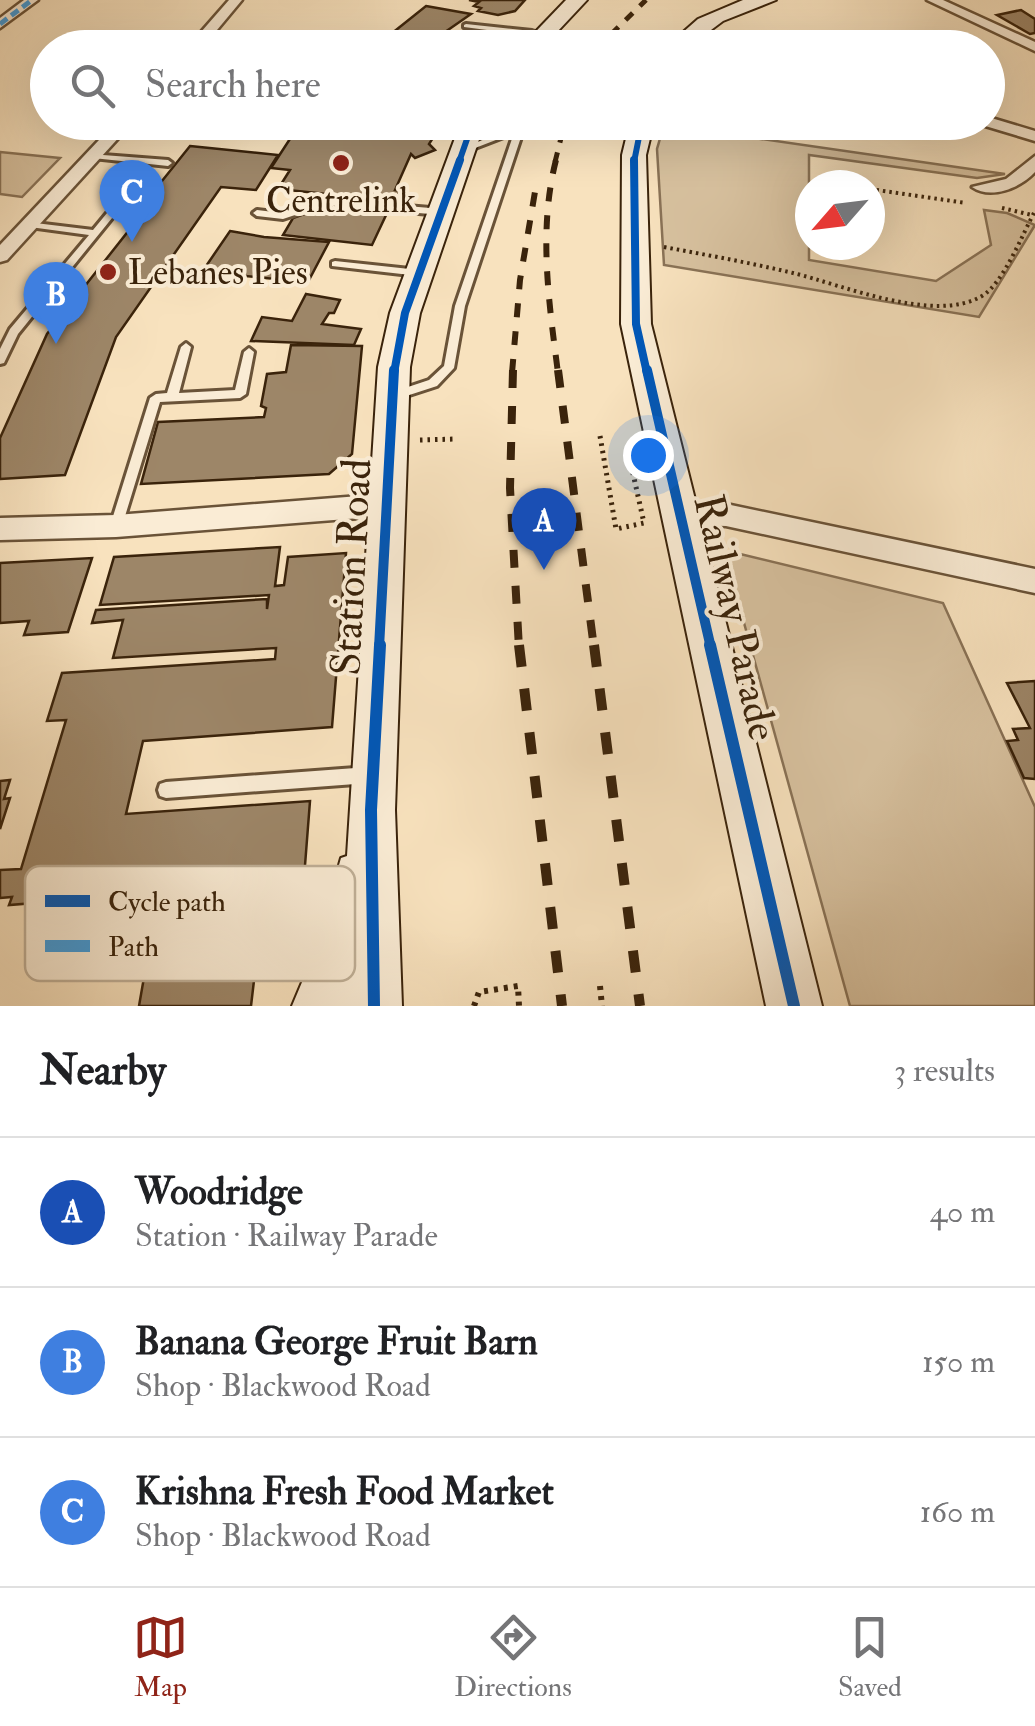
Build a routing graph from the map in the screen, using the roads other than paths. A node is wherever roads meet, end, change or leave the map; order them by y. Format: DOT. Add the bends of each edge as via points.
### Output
graph roads {
  1 [pos="32,0"];
  2 [pos="236,0"];
  3 [pos="578,0"];
  4 [pos="590,0"];
  5 [pos="766,0"];
  6 [pos="934,0"];
  7 [pos="0,24"];
  8 [pos="466,26"];
  9 [pos="210,30"];
  10 [pos="485,30"];
  11 [pos="553,30"];
  12 [pos="555,30"];
  13 [pos="694,30"];
  14 [pos="997,30"];
  15 [pos="1005,34"];
  16 [pos="1035,48"];
  17 [pos="1005,127"];
  18 [pos="1035,136"];
  19 [pos="108,140"];
  20 [pos="471,140"];
  21 [pos="516,140"];
  22 [pos="638,140"];
  23 [pos="93,156"];
  24 [pos="1035,162"];
  25 [pos="168,163"];
  26 [pos="134,186"];
  27 [pos="981,187"];
  28 [pos="442,212"];
  29 [pos="256,213"];
  30 [pos="30,224"];
  31 [pos="95,233"];
  32 [pos="0,256"];
  33 [pos="335,264"];
  34 [pos="419,273"];
  35 [pos="186,347"];
  36 [pos="249,352"];
  37 [pos="0,360"];
  38 [pos="392,396"];
  39 [pos="172,397"];
  40 [pos="385,505"];
  41 [pos="681,516"];
  42 [pos="116,526"];
  43 [pos="0,529"];
  44 [pos="1035,581"];
  45 [pos="166,790"];
  46 [pos="371,792"];
  47 [pos="355,893"];
  48 [pos="329,981"];
  49 [pos="320,1006"];
  50 [pos="374,1006"];
  51 [pos="794,1006"];
  1 -- 7 [label="street"];
  2 -- 9 [label="street"];
  3 -- 11 [label="street"];
  4 -- 12 [label="street"];
  5 -- 13 [label="street" via="723,12"];
  6 -- 14 [label="street"];
  8 -- 10 [label="lane"];
  15 -- 16 [label="street"];
  17 -- 18 [label="street"];
  19 -- 23 [label="street"];
  20 -- 28 [label="street, Station Road"];
  21 -- 38 [label="lane" via="460,306 449,368 433,382"];
  22 -- 41 [label="street, Railway Parade" via="636,324"];
  23 -- 25 [label="lane"];
  23 -- 30 [label="street"];
  24 -- 27 [label="street" via="1008,186"];
  26 -- 31 [label="lane"];
  28 -- 29 [label="lane" via="324,202 283,216"];
  28 -- 34 [label="street, Station Road"];
  30 -- 31 [label="lane"];
  30 -- 32 [label="street"];
  31 -- 37 [label="lane" via="14,332"];
  33 -- 34 [label="lane"];
  34 -- 38 [label="street, Station Road" via="396,347"];
  35 -- 39 [label="lane"];
  36 -- 39 [label="lane" via="240,394"];
  38 -- 40 [label="street, Station Road"];
  39 -- 42 [label="lane" via="156,398"];
  40 -- 42 [label="street"];
  40 -- 46 [label="street, Station Road"];
  41 -- 44 [label="street" via="726,515"];
  41 -- 51 [label="street, Railway Parade"];
  42 -- 43 [label="street"];
  45 -- 46 [label="lane"];
  46 -- 47 [label="street, Station Road"];
  46 -- 50 [label="street, Station Road"];
  48 -- 49 [label="street, Station Road"];
}
